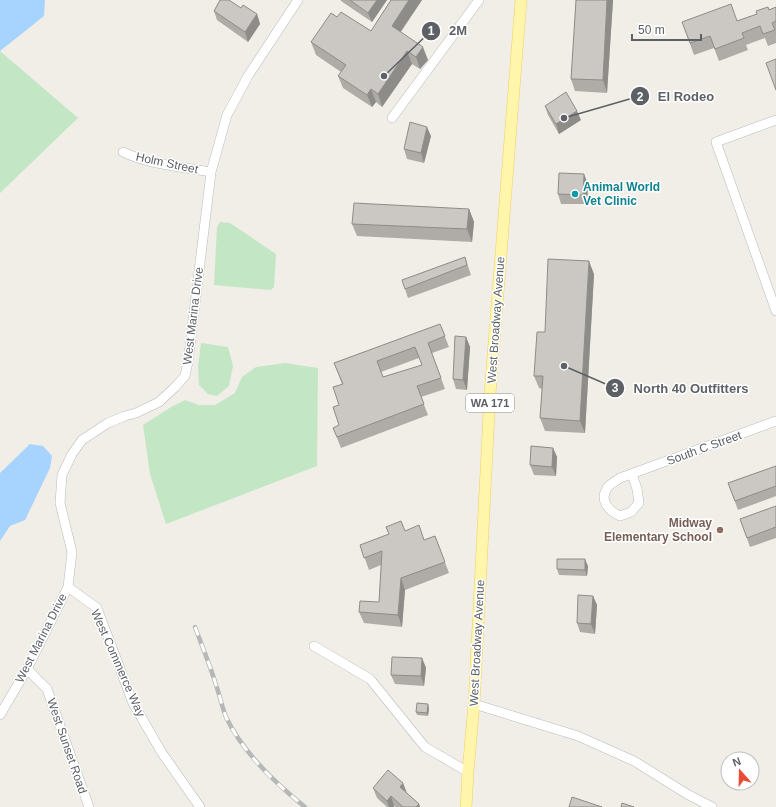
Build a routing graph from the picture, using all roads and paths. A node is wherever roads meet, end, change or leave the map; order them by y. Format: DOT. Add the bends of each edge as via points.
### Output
graph roads {
  1 [pos="298,0"];
  2 [pos="479,0"];
  3 [pos="521,0"];
  4 [pos="392,118"];
  5 [pos="776,120"];
  6 [pos="123,152"];
  7 [pos="211,172"];
  8 [pos="776,312"];
  9 [pos="776,421"];
  10 [pos="632,474"];
  11 [pos="68,587"];
  12 [pos="314,646"];
  13 [pos="27,669"];
  14 [pos="474,704"];
  15 [pos="0,715"];
  16 [pos="468,772"];
  17 [pos="89,807"];
  18 [pos="200,807"];
  19 [pos="466,807"];
  20 [pos="712,807"];
  1 -- 7 [label="street, West Marina Drive" via="248,76 227,115"];
  2 -- 4 [label="street"];
  3 -- 14 [label="main road, West Broadway Avenue / WA 171" via="490,394"];
  5 -- 8 [label="street" via="716,142"];
  6 -- 7 [label="street, Holm Street" via="160,163"];
  7 -- 11 [label="street, West Marina Drive" via="185,376 159,402 108,423 82,440 62,475 60,503 72,552"];
  9 -- 10 [label="street, South C Street"];
  10 -- 10 [label="street, South C Street" via="620,478 608,487 604,495 606,505 620,516 631,512 639,503"];
  11 -- 13 [label="street, West Marina Drive"];
  11 -- 18 [label="street, West Commerce Way" via="97,608 133,703 162,753"];
  12 -- 16 [label="street" via="370,679 425,747"];
  13 -- 15 [label="street, West Marina Drive"];
  13 -- 17 [label="street, West Sunset Road" via="47,689"];
  14 -- 16 [label="main road, West Broadway Avenue / WA 171"];
  14 -- 20 [label="street" via="578,736 634,761"];
  16 -- 19 [label="main road, West Broadway Avenue / WA 171"];
}
